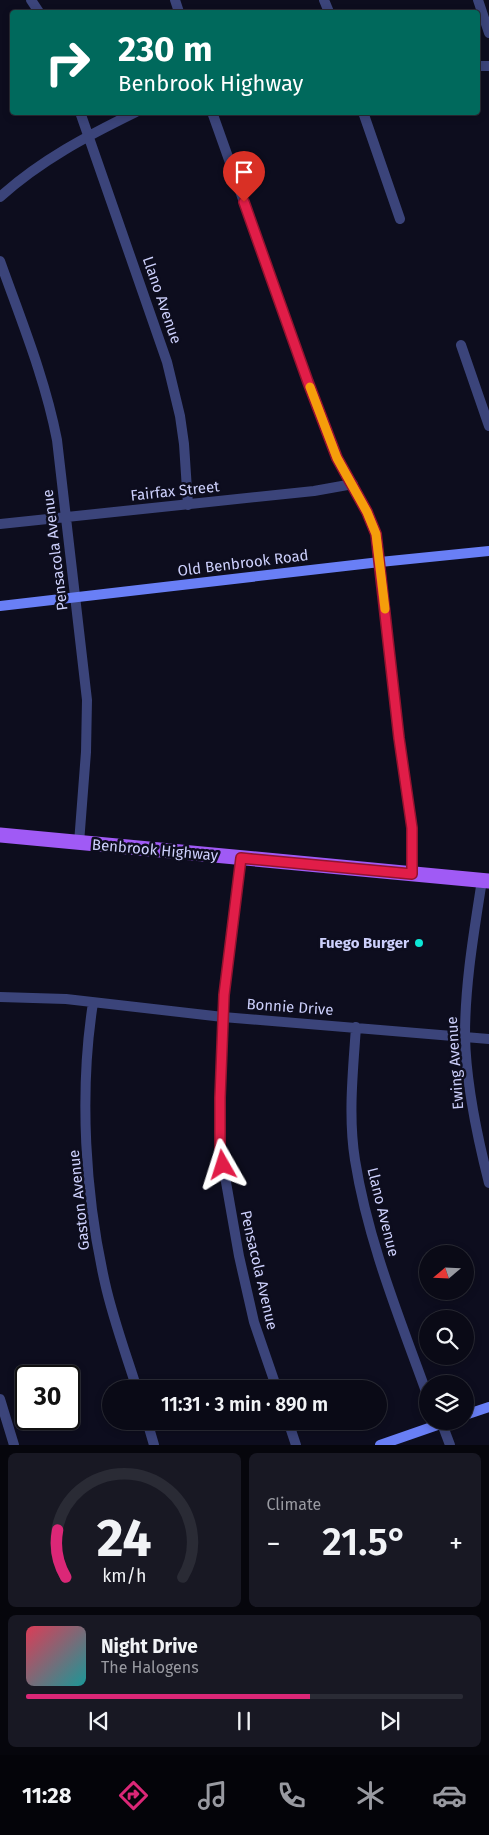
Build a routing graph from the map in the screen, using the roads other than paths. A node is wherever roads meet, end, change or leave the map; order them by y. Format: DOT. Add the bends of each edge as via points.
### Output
graph roads {
  1 [pos="478,0"];
  2 [pos="489,33"];
  3 [pos="81,115"];
  4 [pos="130,115"];
  5 [pos="213,115"];
  6 [pos="364,115"];
  7 [pos="89,135"];
  8 [pos="0,197"];
  9 [pos="400,219"];
  10 [pos="0,261"];
  11 [pos="461,345"];
  12 [pos="489,426"];
  13 [pos="353,484"];
  14 [pos="188,504"];
  15 [pos="66,517"];
  16 [pos="0,524"];
  17 [pos="489,552"];
  18 [pos="380,562"];
  19 [pos="75,598"];
  20 [pos="0,606"];
  21 [pos="0,835"];
  22 [pos="79,843"];
  23 [pos="241,858"];
  24 [pos="412,874"];
  25 [pos="486,880"];
  26 [pos="0,997"];
  27 [pos="93,1003"];
  28 [pos="223,1017"];
  29 [pos="356,1027"];
  30 [pos="465,1037"];
  31 [pos="489,1039"];
  32 [pos="489,1183"];
  33 [pos="420,1375"];
  34 [pos="134,1380"];
  35 [pos="274,1380"];
  36 [pos="0,1399"];
  37 [pos="489,1407"];
  38 [pos="474,1413"];
  39 [pos="150,1430"];
  40 [pos="291,1430"];
  41 [pos="422,1430"];
  42 [pos="446,1430"];
  43 [pos="14,1445"];
  44 [pos="154,1445"];
  45 [pos="296,1445"];
  46 [pos="380,1445"];
  47 [pos="450,1445"];
  1 -- 2 [label="street"];
  3 -- 7 [label="street, Llano Avenue"];
  4 -- 7 [label="street"];
  5 -- 13 [label="street" via="311,390 337,458"];
  6 -- 9 [label="street"];
  7 -- 8 [label="street" via="36,167"];
  7 -- 14 [label="street, Llano Avenue" via="168,362 184,444"];
  10 -- 15 [label="street, Pensacola Avenue" via="50,408"];
  11 -- 12 [label="street"];
  13 -- 14 [label="street, Fairfax Street"];
  13 -- 18 [label="street" via="376,534"];
  14 -- 15 [label="street, Fairfax Street"];
  15 -- 16 [label="street, Fairfax Street"];
  15 -- 19 [label="street, Pensacola Avenue"];
  17 -- 18 [label="street, Old Benbrook Road"];
  18 -- 19 [label="street, Old Benbrook Road"];
  18 -- 24 [label="street" via="412,828"];
  19 -- 20 [label="street, Old Benbrook Road"];
  19 -- 22 [label="street, Pensacola Avenue" via="87,700"];
  21 -- 22 [label="main road, Benbrook Highway"];
  22 -- 23 [label="main road, Benbrook Highway"];
  23 -- 24 [label="main road, Benbrook Highway"];
  23 -- 28 [label="street, Pensacola Avenue"];
  24 -- 25 [label="main road, Benbrook Highway"];
  25 -- 30 [label="street, Ewing Avenue" via="468,967"];
  26 -- 27 [label="street, Bonnie Drive"];
  27 -- 28 [label="street, Bonnie Drive"];
  27 -- 34 [label="street, Gaston Avenue" via="87,1040 86,1090 95,1234"];
  28 -- 29 [label="street, Bonnie Drive"];
  28 -- 35 [label="street, Pensacola Avenue" via="220,1148 238,1256 254,1322"];
  29 -- 30 [label="street, Bonnie Drive"];
  29 -- 33 [label="street, Llano Avenue" via="351,1097 357,1168 375,1249"];
  30 -- 31 [label="street, Bonnie Drive"];
  30 -- 32 [label="street, Ewing Avenue" via="471,1102"];
  36 -- 43 [label="street"];
  37 -- 38 [label="street"];
  39 -- 44 [label="street"];
  40 -- 45 [label="street"];
  41 -- 46 [label="street"];
  42 -- 47 [label="street"];
}
